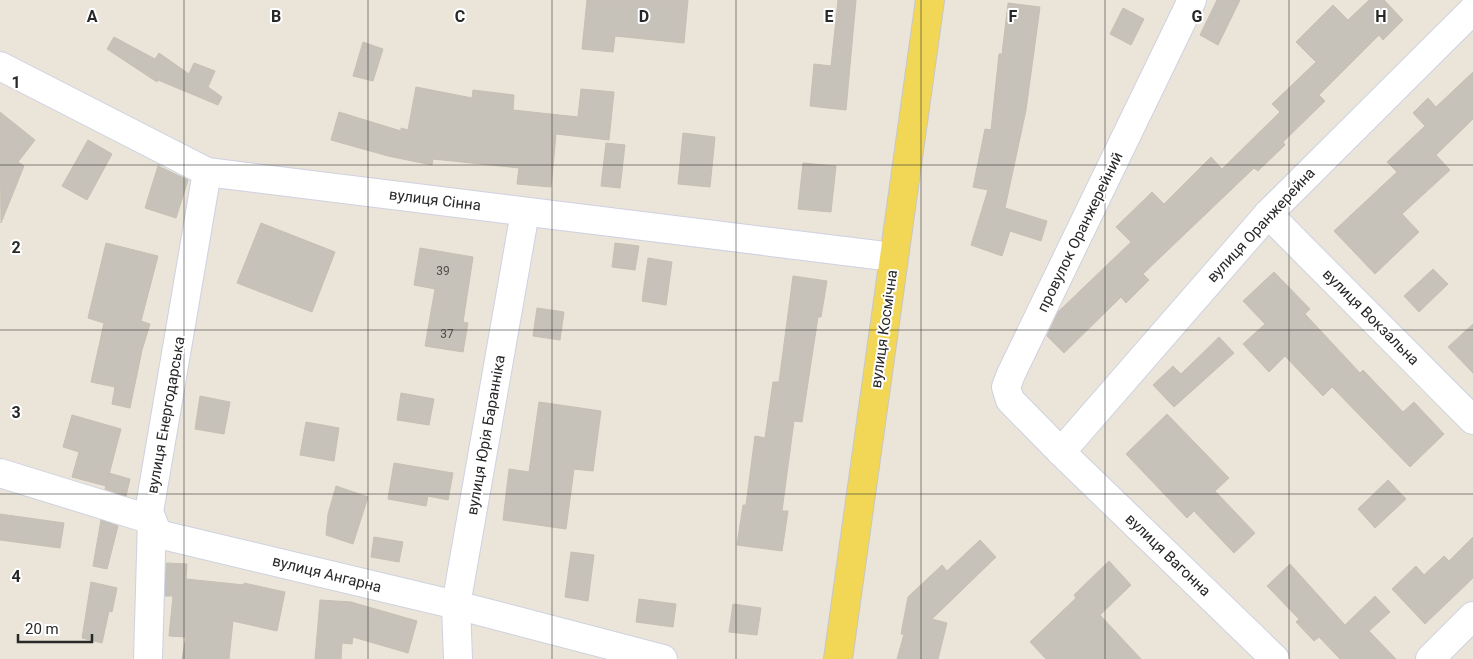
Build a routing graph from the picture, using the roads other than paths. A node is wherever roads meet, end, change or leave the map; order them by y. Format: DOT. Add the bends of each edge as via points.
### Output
graph roads {
  1 [pos="930,0"];
  2 [pos="1192,0"];
  3 [pos="1472,14"];
  4 [pos="0,66"];
  5 [pos="207,172"];
  6 [pos="525,212"];
  7 [pos="1268,214"];
  8 [pos="893,257"];
  9 [pos="1473,420"];
  10 [pos="1061,452"];
  11 [pos="0,473"];
  12 [pos="152,520"];
  13 [pos="456,605"];
  14 [pos="1473,616"];
  15 [pos="148,659"];
  16 [pos="458,659"];
  17 [pos="663,659"];
  18 [pos="838,659"];
  19 [pos="1275,659"];
  20 [pos="1430,659"];
  1 -- 8 [label="main road, вулиця Космічна"];
  2 -- 10 [label="street, провулок Оранжерейний" via="1006,387 1010,400"];
  3 -- 7 [label="street, вулиця Оранжерейна"];
  4 -- 5 [label="street, вулиця Сінна"];
  5 -- 6 [label="street, вулиця Сінна"];
  5 -- 12 [label="street, вулиця Енергодарська" via="150,512"];
  6 -- 8 [label="street, вулиця Сінна"];
  6 -- 13 [label="street, вулиця Юрія Баранніка"];
  7 -- 9 [label="street, вулиця Вокзальна"];
  7 -- 10 [label="street, вулиця Оранжерейна"];
  8 -- 18 [label="main road, вулиця Космічна"];
  10 -- 19 [label="street, вулиця Вагонна"];
  11 -- 12 [label="street, вулиця Ангарна"];
  12 -- 13 [label="street, вулиця Ангарна" via="158,534"];
  12 -- 15 [label="street, вулиця Енергодарська"];
  13 -- 16 [label="street, вулиця Юрія Баранніка"];
  13 -- 17 [label="street, вулиця Ангарна"];
  14 -- 20 [label="street"];
}
